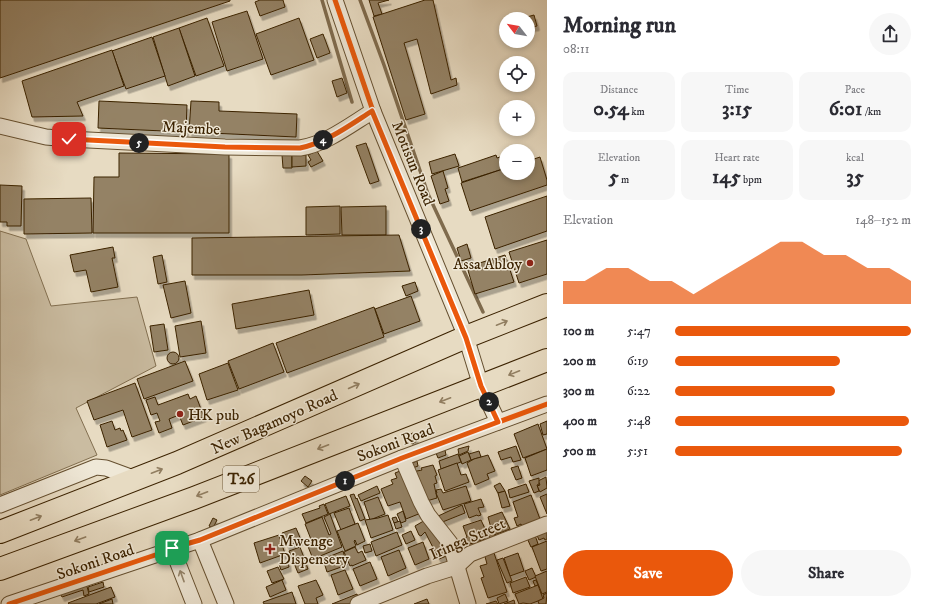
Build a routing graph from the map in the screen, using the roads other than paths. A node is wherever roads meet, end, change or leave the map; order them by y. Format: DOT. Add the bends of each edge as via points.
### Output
graph roads {
  1 [pos="335,0"];
  2 [pos="372,111"];
  3 [pos="0,126"];
  4 [pos="547,305"];
  5 [pos="466,338"];
  6 [pos="547,360"];
  7 [pos="481,386"];
  8 [pos="547,404"];
  9 [pos="498,422"];
  10 [pos="402,458"];
  11 [pos="136,479"];
  12 [pos="0,505"];
  13 [pos="547,524"];
  14 [pos="0,532"];
  15 [pos="200,540"];
  16 [pos="172,548"];
  17 [pos="456,567"];
  18 [pos="0,569"];
  19 [pos="14,603"];
  20 [pos="194,604"];
  21 [pos="226,604"];
  22 [pos="358,604"];
  23 [pos="468,604"];
  1 -- 2 [label="street, Motisun Road"];
  2 -- 3 [label="street, Majembe" via="324,140 300,148 69,139 46,137"];
  2 -- 5 [label="street, Motisun Road"];
  5 -- 4 [label="highway, New Bagamoyo Road / T26, one-way"];
  5 -- 7 [label="street, Motisun Road"];
  11 -- 5 [label="highway, New Bagamoyo Road / T26, one-way"];
  6 -- 7 [label="highway, T26, one-way"];
  7 -- 9 [label="street, Motisun Road"];
  7 -- 18 [label="highway, T26, one-way" via="194,498"];
  8 -- 9 [label="street, Sokoni Road"];
  9 -- 10 [label="street, Sokoni Road"];
  10 -- 15 [label="street, Sokoni Road"];
  10 -- 17 [label="street" via="420,502 450,543"];
  11 -- 12 [label="street" via="96,467"];
  14 -- 11 [label="highway, New Bagamoyo Road / T26, one-way"];
  13 -- 17 [label="street, Iringa Street" via="470,554"];
  15 -- 16 [label="street, Sokoni Road"];
  15 -- 21 [label="street"];
  16 -- 19 [label="street, Sokoni Road"];
  20 -- 16 [label="street, one-way"];
  17 -- 22 [label="street, Iringa Street"];
  17 -- 23 [label="street"];
}
